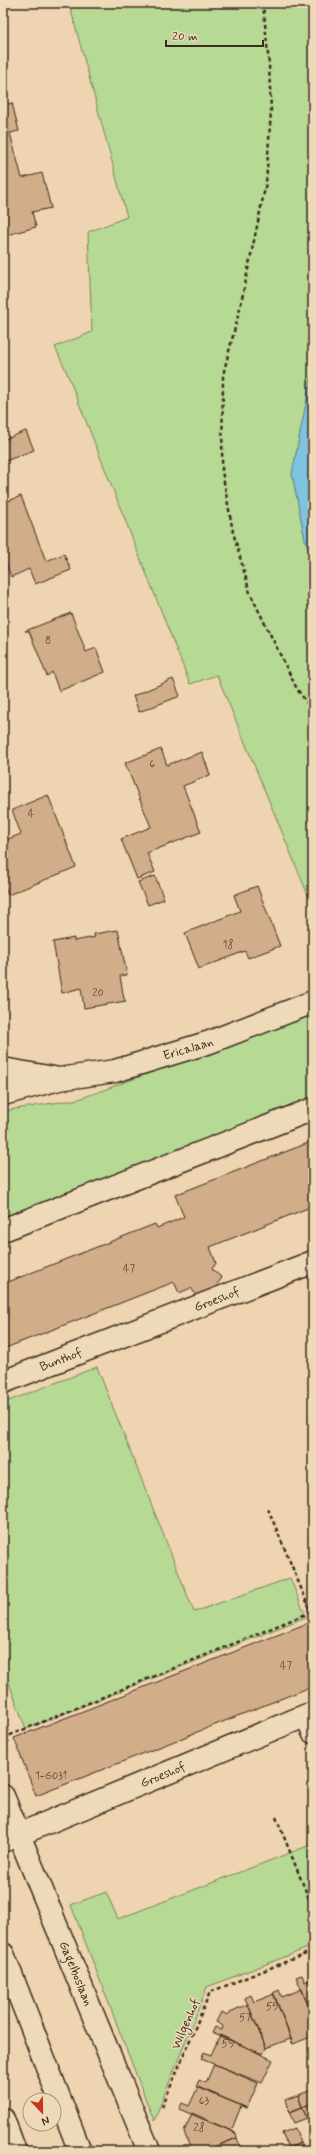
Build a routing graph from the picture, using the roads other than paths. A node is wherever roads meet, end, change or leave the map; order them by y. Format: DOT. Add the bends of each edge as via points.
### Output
graph roads {
  1 [pos="313,1002"];
  2 [pos="3,1069"];
  3 [pos="59,1079"];
  4 [pos="3,1094"];
  5 [pos="313,1109"];
  6 [pos="3,1230"];
  7 [pos="313,1262"];
  8 [pos="120,1338"];
  9 [pos="3,1382"];
  10 [pos="313,1732"];
  11 [pos="3,1796"];
  12 [pos="10,1838"];
  13 [pos="3,1954"];
  14 [pos="3,2120"];
  15 [pos="147,2148"];
  16 [pos="15,2151"];
  17 [pos="80,2151"];
  1 -- 3 [label="street, Ericalaan" via="210,1042 114,1072"];
  2 -- 3 [label="street, Ericalaan"];
  3 -- 4 [label="street, Ericalaan"];
  5 -- 6 [label="street"];
  7 -- 8 [label="street, Groeshof"];
  8 -- 9 [label="street, Bunthof"];
  10 -- 12 [label="street, Groeshof" via="307,1716"];
  11 -- 12 [label="street, Gagelboslaan"];
  12 -- 15 [label="street, Gagelboslaan"];
  13 -- 17 [label="street"];
  14 -- 16 [label="street"];
}
